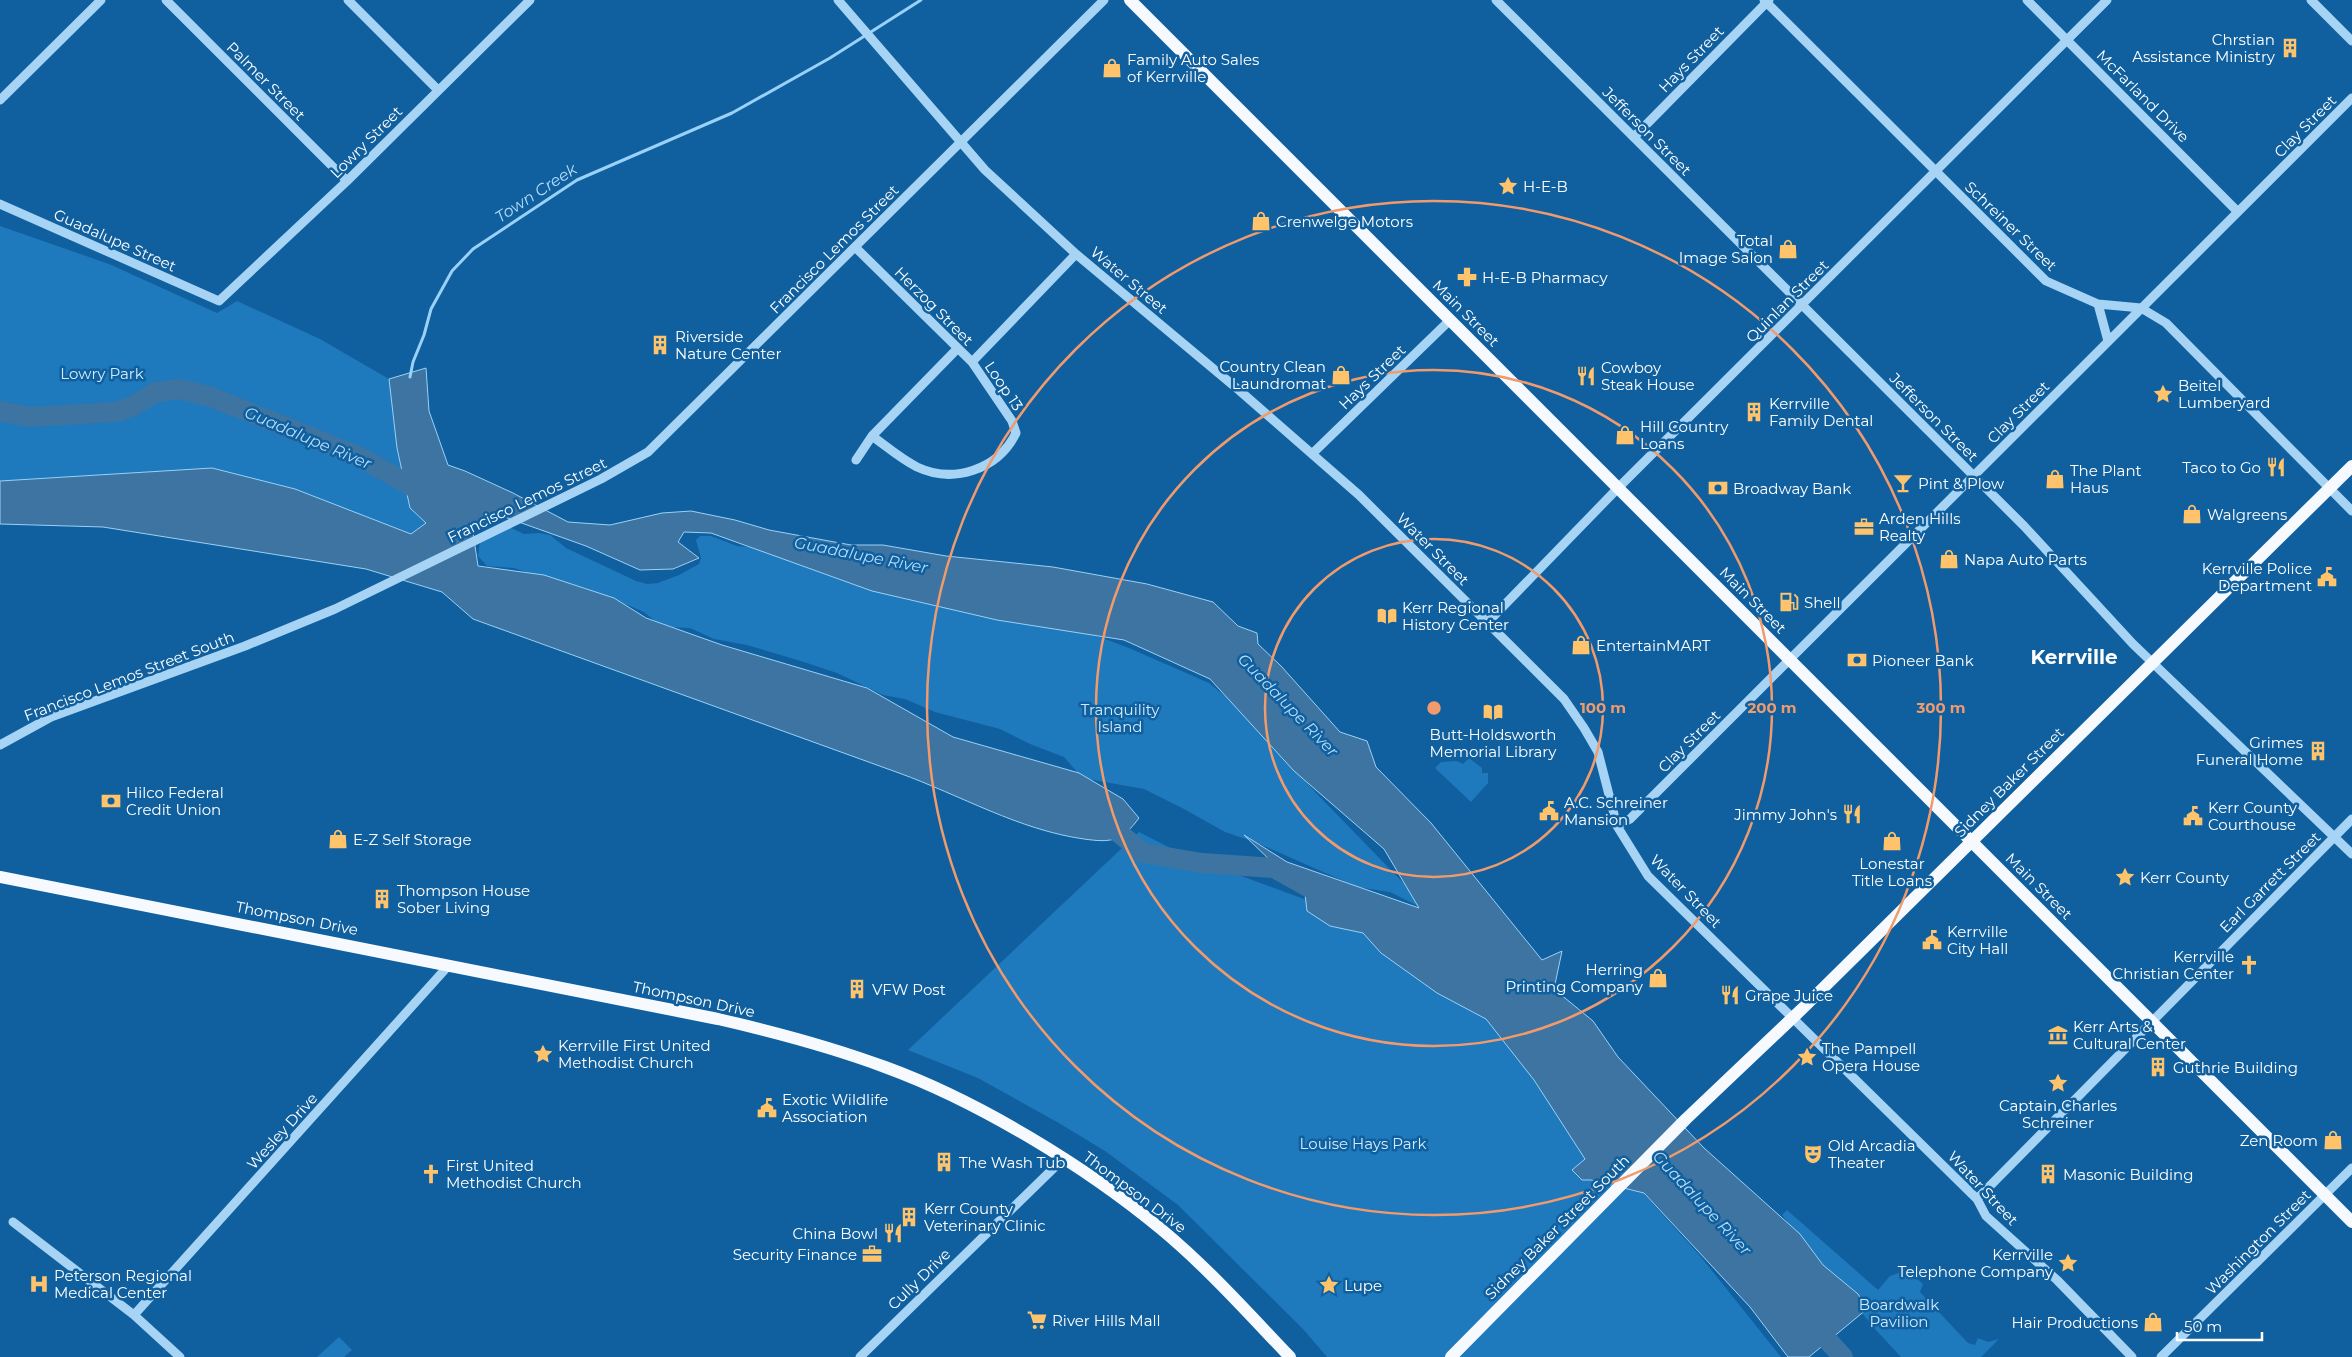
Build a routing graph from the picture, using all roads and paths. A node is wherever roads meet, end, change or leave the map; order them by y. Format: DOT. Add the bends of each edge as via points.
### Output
graph roads {
  1 [pos="101,0"];
  2 [pos="166,0"];
  3 [pos="348,0"];
  4 [pos="530,0"];
  5 [pos="838,0"];
  6 [pos="1104,0"];
  7 [pos="1130,0"];
  8 [pos="1496,0"];
  9 [pos="2027,0"];
  10 [pos="2107,0"];
  11 [pos="2311,0"];
  12 [pos="1766,1"];
  13 [pos="2068,40"];
  14 [pos="2352,41"];
  15 [pos="437,89"];
  16 [pos="2352,98"];
  17 [pos="0,100"];
  18 [pos="1634,138"];
  19 [pos="960,143"];
  20 [pos="1935,172"];
  21 [pos="347,180"];
  22 [pos="0,204"];
  23 [pos="2238,212"];
  24 [pos="856,247"];
  25 [pos="1076,254"];
  26 [pos="219,301"];
  27 [pos="2098,304"];
  28 [pos="1801,305"];
  29 [pos="2142,308"];
  30 [pos="1450,320"];
  31 [pos="2108,341"];
  32 [pos="957,349"];
  33 [pos="972,362"];
  34 [pos="872,436"];
  35 [pos="1313,453"];
  36 [pos="856,460"];
  37 [pos="2352,466"];
  38 [pos="1973,476"];
  39 [pos="1618,488"];
  40 [pos="2330,488"];
  41 [pos="2352,511"];
  42 [pos="1487,623"];
  43 [pos="270,637"];
  44 [pos="1790,661"];
  45 [pos="2152,663"];
  46 [pos="0,745"];
  47 [pos="2352,819"];
  48 [pos="1616,826"];
  49 [pos="2335,837"];
  50 [pos="1972,842"];
  51 [pos="2352,854"];
  52 [pos="0,877"];
  53 [pos="449,965"];
  54 [pos="1792,1018"];
  55 [pos="2152,1022"];
  56 [pos="1686,1120"];
  57 [pos="1063,1159"];
  58 [pos="2352,1168"];
  59 [pos="2325,1196"];
  60 [pos="1977,1199"];
  61 [pos="13,1222"];
  62 [pos="2352,1222"];
  63 [pos="134,1315"];
  64 [pos="180,1357"];
  65 [pos="860,1357"];
  66 [pos="1290,1357"];
  67 [pos="1451,1357"];
  68 [pos="2132,1357"];
  69 [pos="2161,1357"];
  1 -- 17 [label="street"];
  2 -- 21 [label="street, Palmer Street"];
  3 -- 15 [label="street"];
  4 -- 15 [label="street, Lowry Street"];
  5 -- 19 [label="street, Water Street"];
  6 -- 19 [label="street, Francisco Lemos Street"];
  7 -- 30 [label="main road, Main Street"];
  8 -- 18 [label="street, Jefferson Street"];
  9 -- 13 [label="street, McFarland Drive"];
  10 -- 13 [label="street, Quinlan Street"];
  11 -- 14 [label="street"];
  12 -- 18 [label="street, Hays Street"];
  12 -- 20 [label="street, Schreiner Street"];
  13 -- 20 [label="street, Quinlan Street"];
  13 -- 23 [label="street, McFarland Drive"];
  15 -- 21 [label="street, Lowry Street"];
  16 -- 23 [label="street, Clay Street"];
  18 -- 28 [label="street, Jefferson Street"];
  19 -- 24 [label="street, Francisco Lemos Street"];
  19 -- 25 [label="street, Water Street"];
  20 -- 27 [label="street, Schreiner Street" via="2046,281"];
  20 -- 28 [label="street, Quinlan Street"];
  21 -- 26 [label="street, Lowry Street"];
  22 -- 26 [label="street, Guadalupe Street"];
  23 -- 29 [label="street, Clay Street"];
  24 -- 32 [label="street, Herzog Street"];
  24 -- 43 [label="street, Francisco Lemos Street" via="648,452 601,479"];
  25 -- 33 [label="street, Herzog Street"];
  25 -- 35 [label="street, Water Street"];
  27 -- 29 [label="street, Schreiner Street"];
  27 -- 31 [label="street"];
  28 -- 38 [label="street, Jefferson Street"];
  28 -- 39 [label="street, Quinlan Street"];
  29 -- 31 [label="street, Clay Street"];
  29 -- 40 [label="street, Schreiner Street" via="2166,323"];
  30 -- 35 [label="street, Hays Street"];
  30 -- 39 [label="main road, Main Street"];
  31 -- 38 [label="street, Clay Street"];
  32 -- 33 [label="street, Herzog Street"];
  32 -- 34 [label="street"];
  33 -- 34 [label="street, Loop 13" via="1012,422 1016,434 991,463 971,472 937,473 916,466"];
  34 -- 36 [label="street"];
  35 -- 42 [label="street, Water Street"];
  37 -- 40 [label="main road, Sidney Baker Street"];
  38 -- 44 [label="street, Clay Street"];
  38 -- 45 [label="street, Jefferson Street"];
  39 -- 42 [label="street, Quinlan Street"];
  39 -- 44 [label="main road, Main Street"];
  40 -- 41 [label="street, Schreiner Street"];
  40 -- 45 [label="main road, Sidney Baker Street"];
  42 -- 48 [label="street, Water Street" via="1564,699 1584,728 1598,752"];
  43 -- 46 [label="street, Francisco Lemos Street South" via="51,717"];
  44 -- 48 [label="street, Clay Street" via="1630,819"];
  44 -- 50 [label="main road, Main Street"];
  45 -- 49 [label="street, Jefferson Street"];
  45 -- 50 [label="main road, Sidney Baker Street"];
  47 -- 49 [label="street, Earl Garrett Street"];
  48 -- 54 [label="street, Water Street" via="1648,876"];
  49 -- 51 [label="street, Jefferson Street"];
  49 -- 55 [label="street, Earl Garrett Street"];
  50 -- 54 [label="main road, Sidney Baker Street"];
  50 -- 55 [label="main road, Main Street"];
  52 -- 53 [label="main road, Thompson Drive"];
  53 -- 57 [label="main road, Thompson Drive" via="718,1019 814,1043 887,1068 935,1089 984,1112"];
  53 -- 63 [label="street, Wesley Drive"];
  54 -- 56 [label="main road, Sidney Baker Street"];
  54 -- 60 [label="street, Water Street"];
  55 -- 59 [label="main road, Main Street"];
  55 -- 60 [label="street, Earl Garrett Street"];
  56 -- 67 [label="main road, Sidney Baker Street South"];
  57 -- 65 [label="street, Cully Drive"];
  57 -- 66 [label="main road, Thompson Drive" via="1113,1191 1161,1229 1216,1280"];
  58 -- 59 [label="street, Washington Street"];
  59 -- 62 [label="main road, Main Street"];
  59 -- 69 [label="street, Washington Street"];
  60 -- 68 [label="street, Water Street" via="1986,1216 2057,1280"];
  61 -- 63 [label="street"];
  63 -- 64 [label="street"];
}
